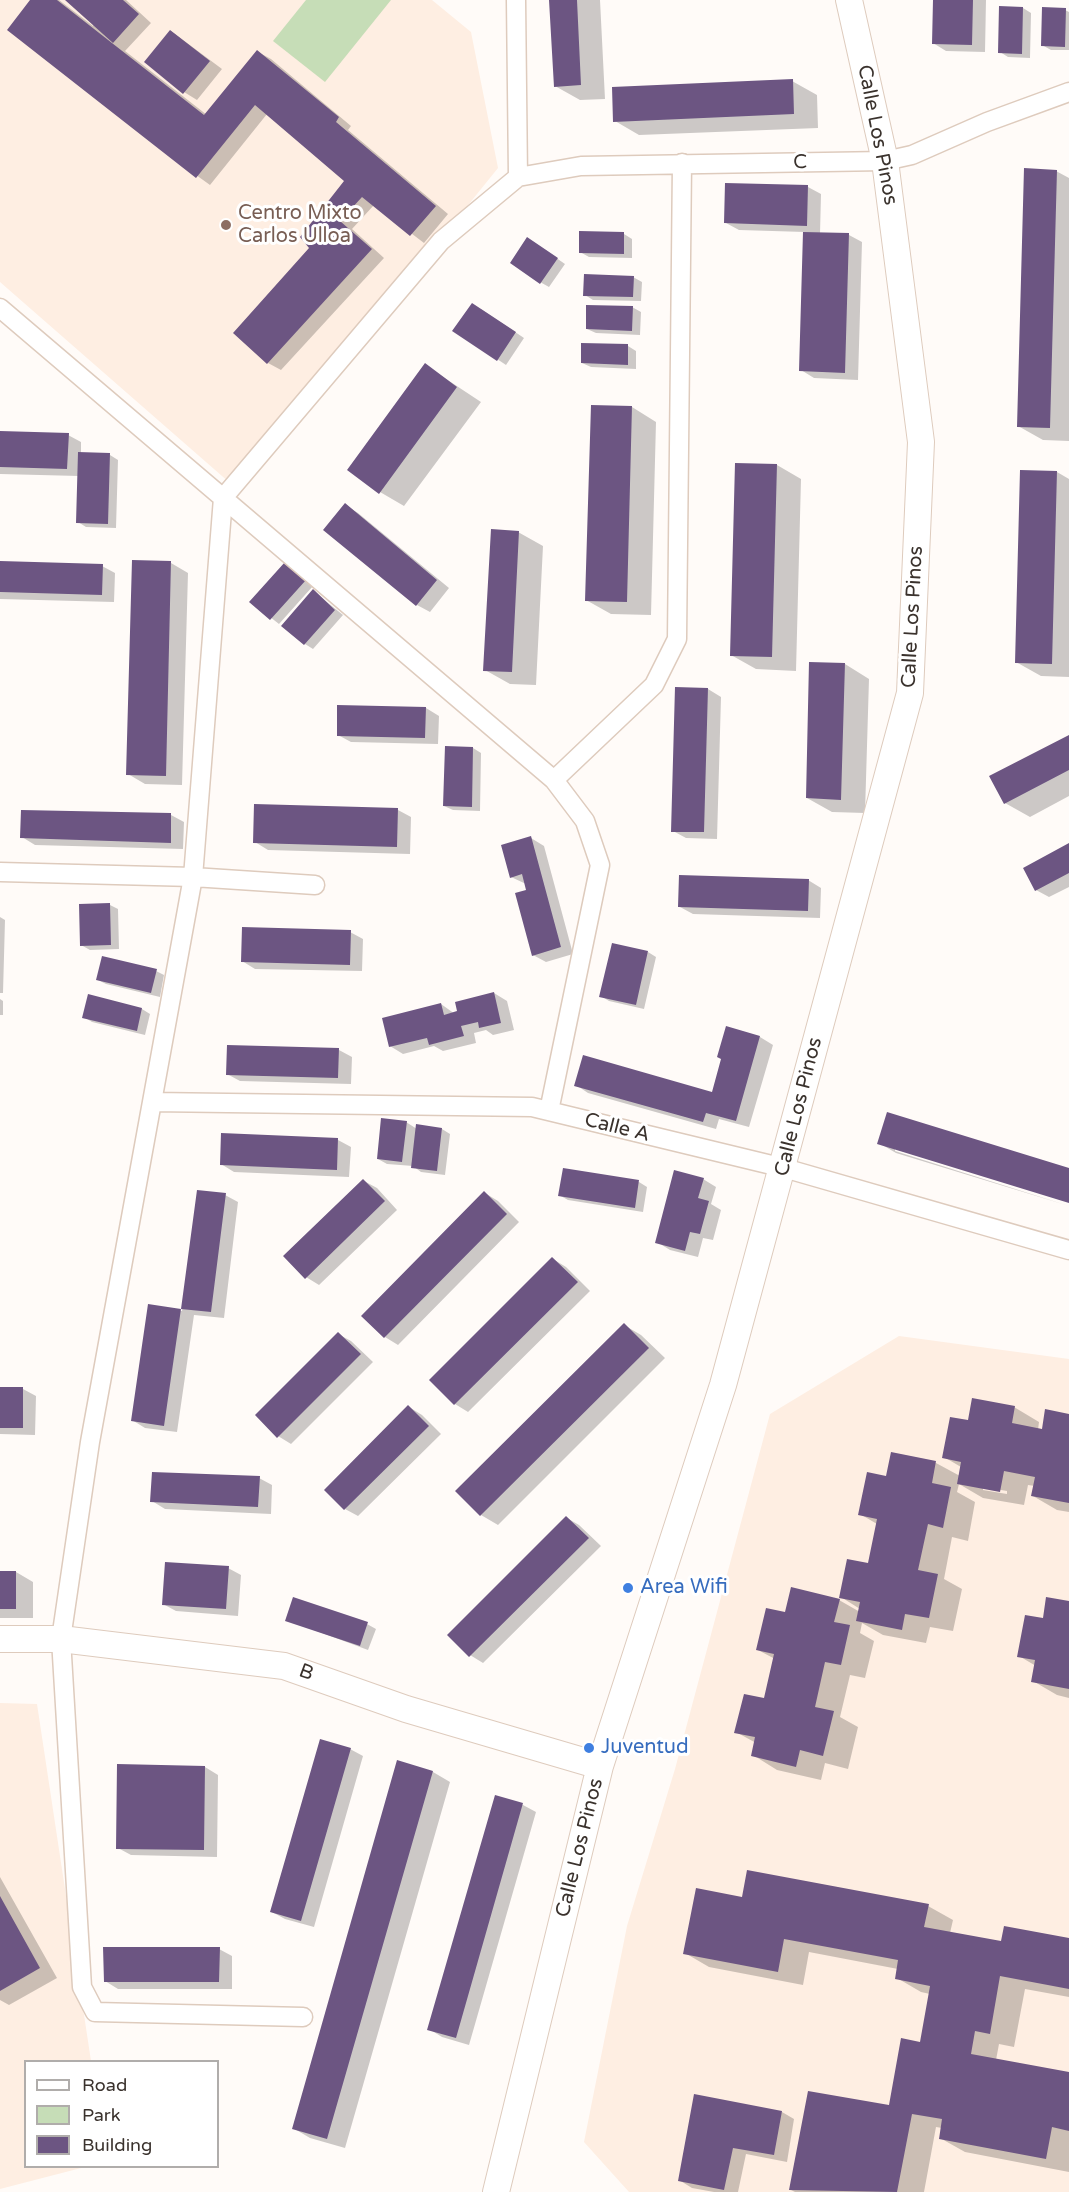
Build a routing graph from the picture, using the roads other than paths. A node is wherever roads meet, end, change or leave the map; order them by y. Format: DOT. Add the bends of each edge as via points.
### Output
graph roads {
  1 [pos="516,0"];
  2 [pos="849,0"];
  3 [pos="1069,92"];
  4 [pos="885,161"];
  5 [pos="682,163"];
  6 [pos="518,177"];
  7 [pos="0,308"];
  8 [pos="223,498"];
  9 [pos="554,780"];
  10 [pos="0,872"];
  11 [pos="193,877"];
  12 [pos="315,885"];
  13 [pos="152,1102"];
  14 [pos="549,1111"];
  15 [pos="784,1168"];
  16 [pos="1069,1250"];
  17 [pos="0,1639"];
  18 [pos="61,1639"];
  19 [pos="600,1766"];
  20 [pos="303,2016"];
  21 [pos="496,2192"];
  1 -- 6 [label="street"];
  2 -- 4 [label="street, Calle Los Pinos"];
  3 -- 4 [label="street, C" via="912,155"];
  4 -- 5 [label="street, C"];
  4 -- 15 [label="street, Calle Los Pinos" via="921,442 910,693"];
  5 -- 6 [label="street, C" via="581,166"];
  5 -- 9 [label="street" via="677,639 654,685"];
  6 -- 8 [label="street" via="441,241"];
  7 -- 8 [label="street"];
  8 -- 9 [label="street"];
  8 -- 11 [label="street"];
  9 -- 14 [label="street" via="585,821 600,865"];
  10 -- 11 [label="street"];
  11 -- 12 [label="street"];
  11 -- 13 [label="street"];
  13 -- 14 [label="street, Calle A" via="532,1107"];
  13 -- 18 [label="street" via="90,1442"];
  14 -- 15 [label="street, Calle A"];
  15 -- 16 [label="street, Calle A"];
  15 -- 19 [label="street, Calle Los Pinos" via="723,1385"];
  17 -- 18 [label="street, B"];
  18 -- 19 [label="street, B" via="284,1666 406,1709"];
  18 -- 20 [label="street" via="82,1987 95,2012"];
  19 -- 21 [label="street, Calle Los Pinos"];
}
